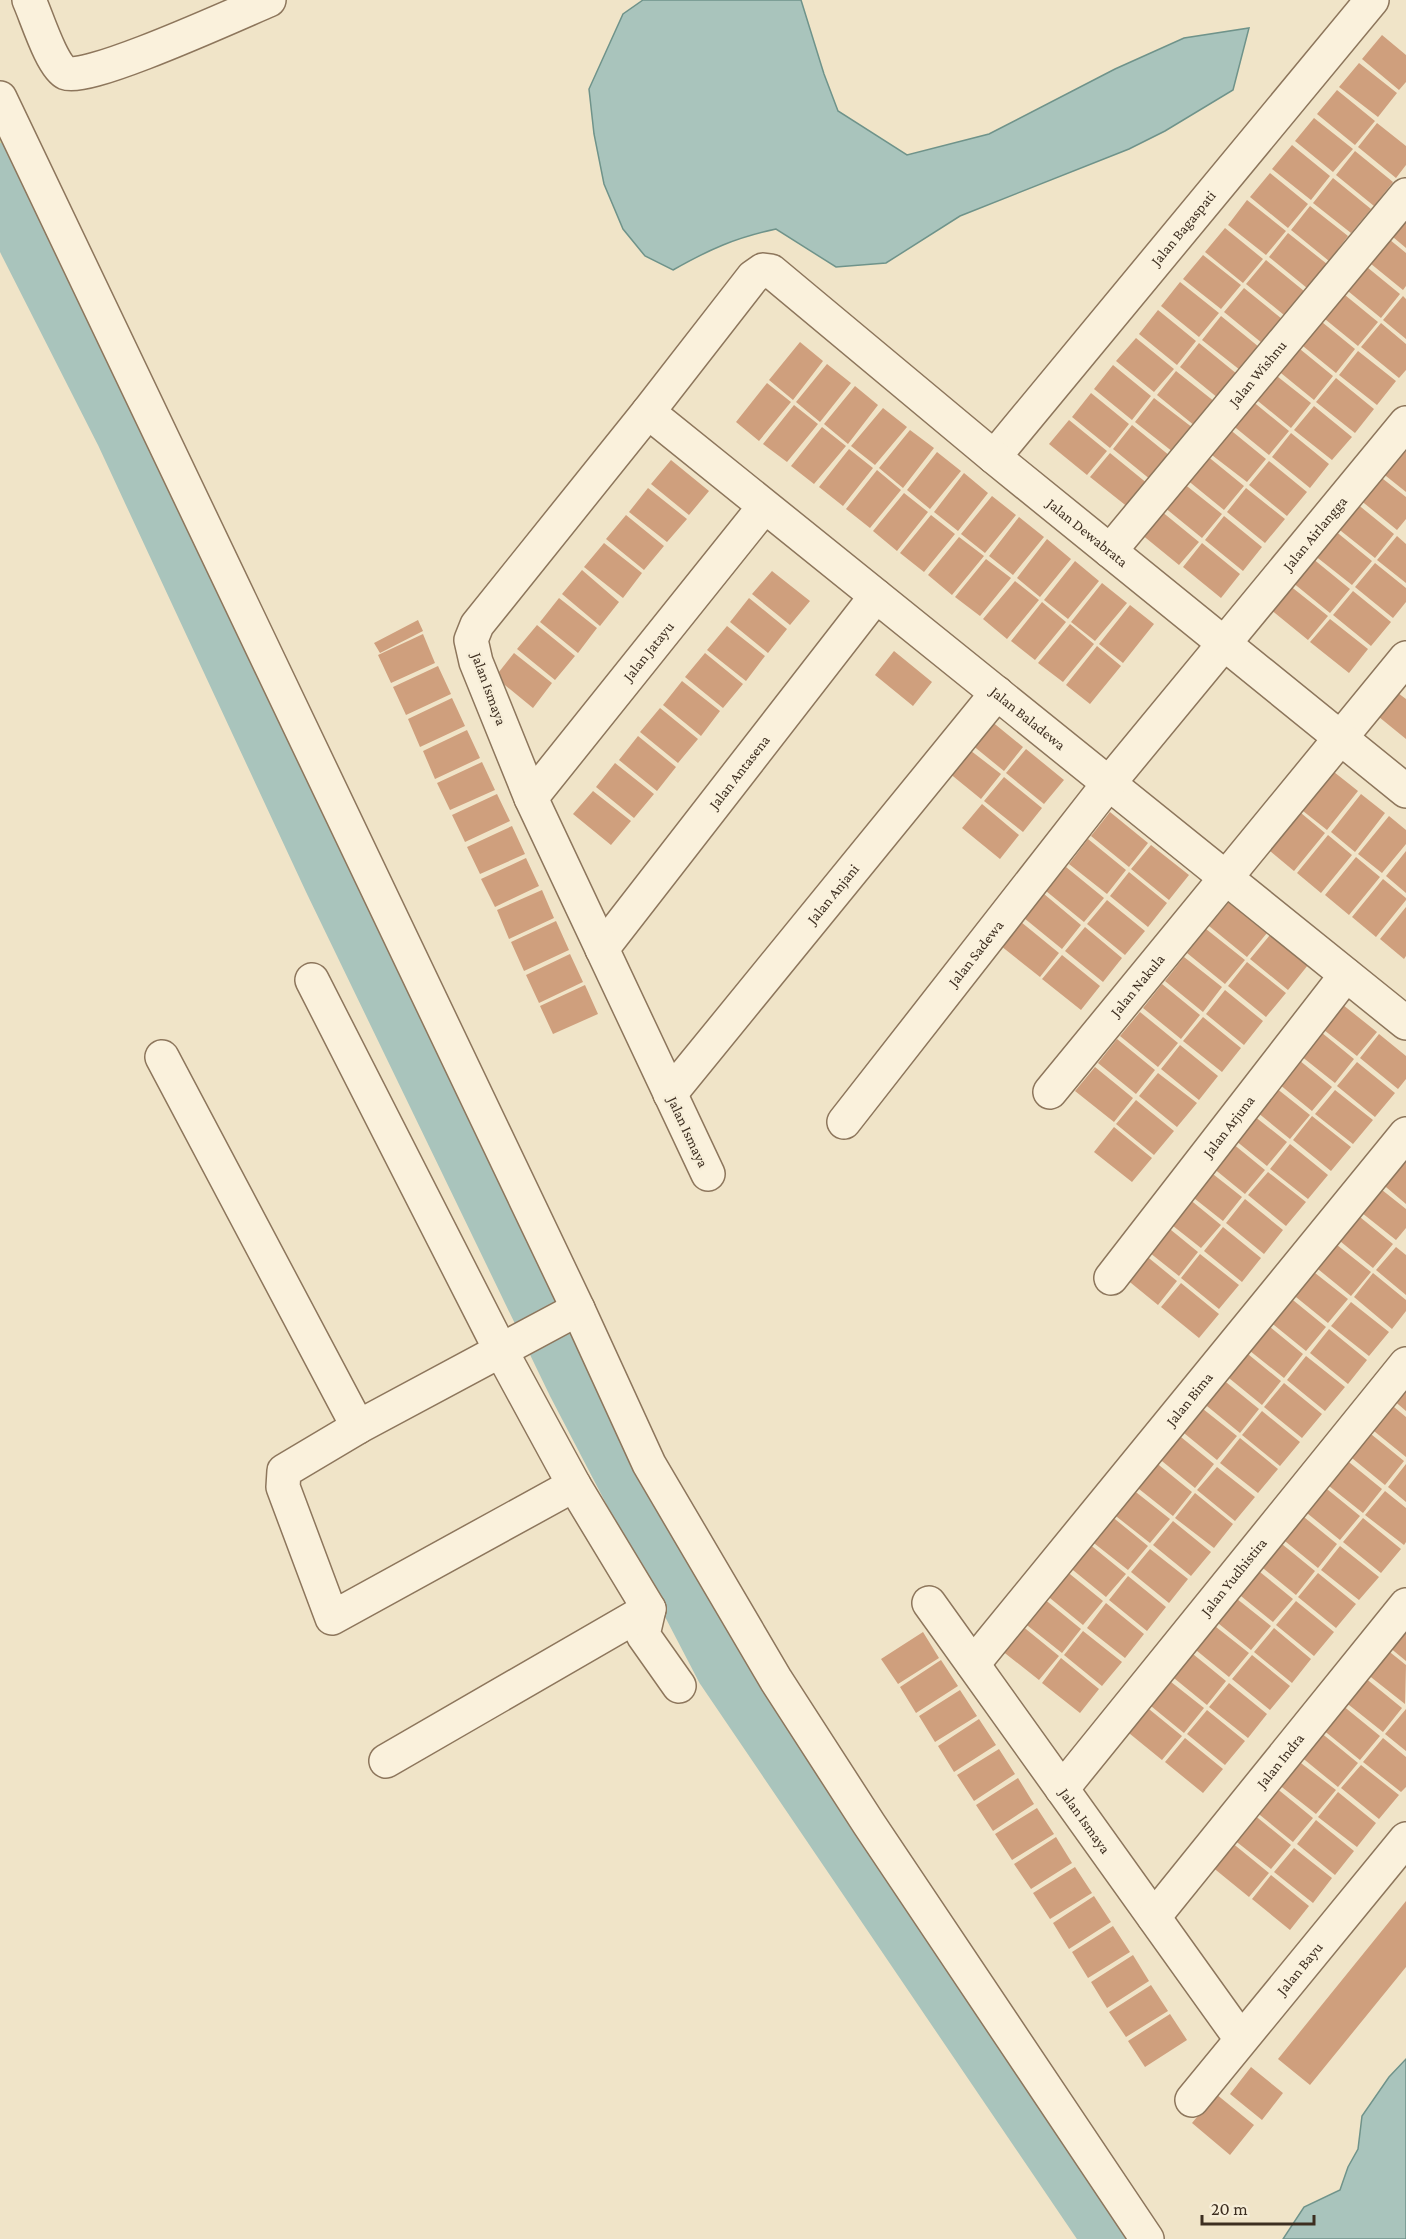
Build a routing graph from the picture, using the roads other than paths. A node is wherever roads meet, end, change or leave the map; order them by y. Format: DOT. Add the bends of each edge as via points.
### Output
graph roads {
  1 [pos="29,0"];
  2 [pos="269,0"];
  3 [pos="1372,0"];
  4 [pos="0,98"];
  5 [pos="1406,195"];
  6 [pos="771,271"];
  7 [pos="648,412"];
  8 [pos="1406,423"];
  9 [pos="994,457"];
  10 [pos="764,507"];
  11 [pos="1110,551"];
  12 [pos="876,596"];
  13 [pos="1225,644"];
  14 [pos="1406,658"];
  15 [pos="997,693"];
  16 [pos="1340,737"];
  17 [pos="1108,783"];
  18 [pos="1406,791"];
  19 [pos="531,798"];
  20 [pos="1227,879"];
  21 [pos="602,949"];
  22 [pos="1346,975"];
  23 [pos="312,980"];
  24 [pos="1406,1023"];
  25 [pos="162,1057"];
  26 [pos="1050,1092"];
  27 [pos="670,1094"];
  28 [pos="844,1122"];
  29 [pos="1406,1134"];
  30 [pos="708,1174"];
  31 [pos="1111,1278"];
  32 [pos="566,1315"];
  33 [pos="500,1349"];
  34 [pos="1406,1364"];
  35 [pos="358,1427"];
  36 [pos="574,1485"];
  37 [pos="929,1603"];
  38 [pos="1406,1605"];
  39 [pos="649,1609"];
  40 [pos="973,1664"];
  41 [pos="680,1686"];
  42 [pos="386,1761"];
  43 [pos="1062,1789"];
  44 [pos="1406,1839"];
  45 [pos="1154,1917"];
  46 [pos="1241,2039"];
  47 [pos="1192,2100"];
  48 [pos="1147,2239"];
  1 -- 2 [label="street" via="55,62 65,73 76,75 107,68"];
  3 -- 9 [label="street, Jalan Bagaspati"];
  4 -- 32 [label="street"];
  5 -- 11 [label="street, Jalan Wishnu"];
  6 -- 7 [label="street, Jalan Ismaya" via="763,270 753,277"];
  6 -- 9 [label="street, Jalan Dewabrata"];
  7 -- 10 [label="street, Jalan Baladewa"];
  7 -- 19 [label="street, Jalan Ismaya" via="477,625 471,640 476,662"];
  8 -- 13 [label="street, Jalan Airlangga"];
  9 -- 11 [label="street, Jalan Dewabrata"];
  10 -- 12 [label="street, Jalan Baladewa"];
  10 -- 19 [label="street, Jalan Jatayu"];
  11 -- 13 [label="street, Jalan Dewabrata"];
  12 -- 15 [label="street, Jalan Baladewa"];
  12 -- 21 [label="street, Jalan Antasena"];
  13 -- 16 [label="street, Jalan Dewabrata"];
  13 -- 17 [label="street, Jalan Airlangga"];
  14 -- 16 [label="street, Jalan Nakula"];
  15 -- 17 [label="street, Jalan Baladewa"];
  15 -- 27 [label="street, Jalan Anjani"];
  16 -- 18 [label="street, Jalan Dewabrata"];
  16 -- 20 [label="street, Jalan Nakula"];
  17 -- 20 [label="street, Jalan Baladewa"];
  17 -- 28 [label="street, Jalan Sadewa"];
  19 -- 21 [label="street, Jalan Ismaya"];
  20 -- 22 [label="street, Jalan Baladewa"];
  20 -- 26 [label="street, Jalan Nakula"];
  21 -- 27 [label="street, Jalan Ismaya"];
  22 -- 24 [label="street, Jalan Baladewa"];
  22 -- 31 [label="street, Jalan Arjuna"];
  23 -- 33 [label="street"];
  25 -- 35 [label="street"];
  27 -- 30 [label="street, Jalan Ismaya"];
  29 -- 40 [label="street, Jalan Bima"];
  32 -- 33 [label="street"];
  32 -- 48 [label="street" via="776,1680"];
  33 -- 35 [label="street"];
  33 -- 36 [label="street"];
  34 -- 43 [label="street, Jalan Yudhistira"];
  35 -- 36 [label="street" via="284,1471 284,1487 332,1618"];
  36 -- 39 [label="street"];
  37 -- 40 [label="street, Jalan Ismaya"];
  38 -- 45 [label="street, Jalan Indra"];
  39 -- 41 [label="street" via="643,1635"];
  39 -- 42 [label="street"];
  40 -- 43 [label="street, Jalan Ismaya"];
  43 -- 45 [label="street, Jalan Ismaya"];
  44 -- 46 [label="street, Jalan Bayu"];
  45 -- 46 [label="street, Jalan Ismaya"];
  46 -- 47 [label="street, Jalan Bayu"];
}
